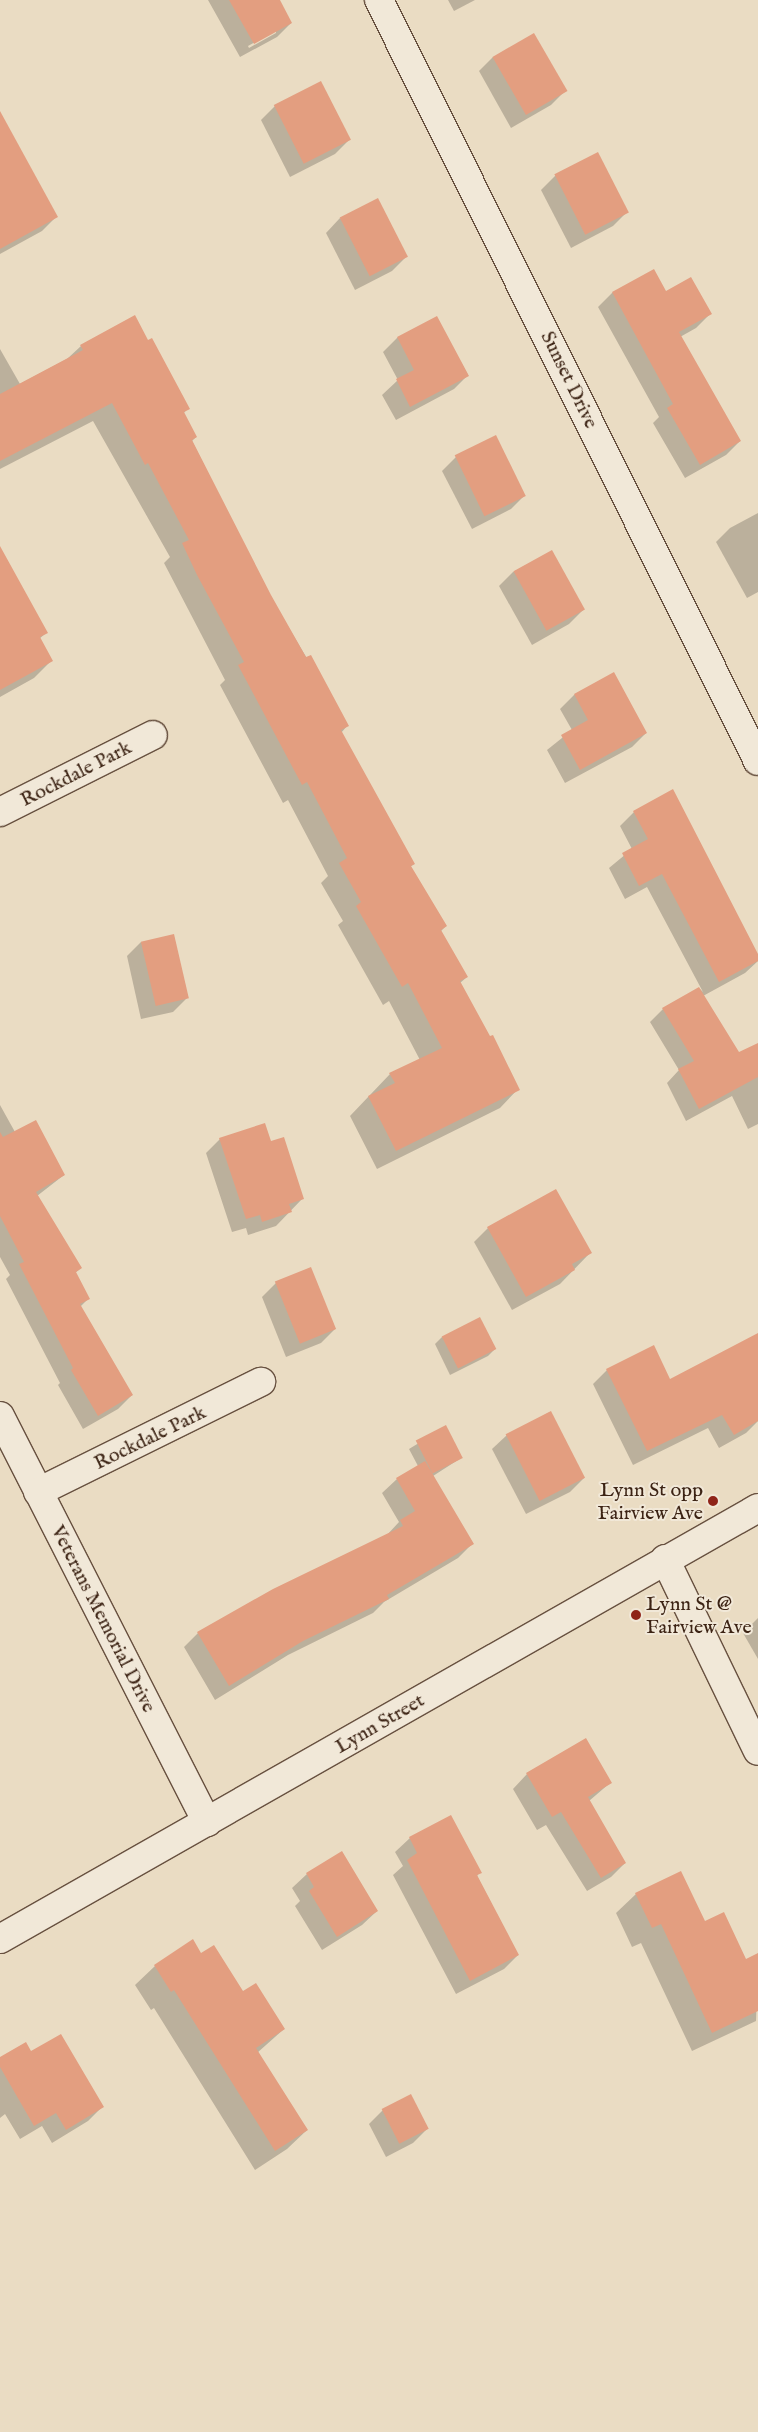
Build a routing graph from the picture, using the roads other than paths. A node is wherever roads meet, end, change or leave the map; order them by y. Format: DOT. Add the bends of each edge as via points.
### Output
graph roads {
  1 [pos="379,0"];
  2 [pos="153,735"];
  3 [pos="758,761"];
  4 [pos="0,812"];
  5 [pos="261,1382"];
  6 [pos="0,1416"];
  7 [pos="38,1492"];
  8 [pos="758,1508"];
  9 [pos="666,1559"];
  10 [pos="758,1751"];
  11 [pos="206,1822"];
  12 [pos="0,1939"];
  1 -- 3 [label="street, Sunset Drive"];
  2 -- 4 [label="street, Rockdale Park"];
  5 -- 7 [label="street, Rockdale Park"];
  6 -- 7 [label="street, Veterans Memorial Drive"];
  7 -- 11 [label="street, Veterans Memorial Drive"];
  8 -- 9 [label="street, Lynn Street"];
  9 -- 10 [label="street"];
  9 -- 11 [label="street, Lynn Street"];
  11 -- 12 [label="street, Lynn Street"];
}
